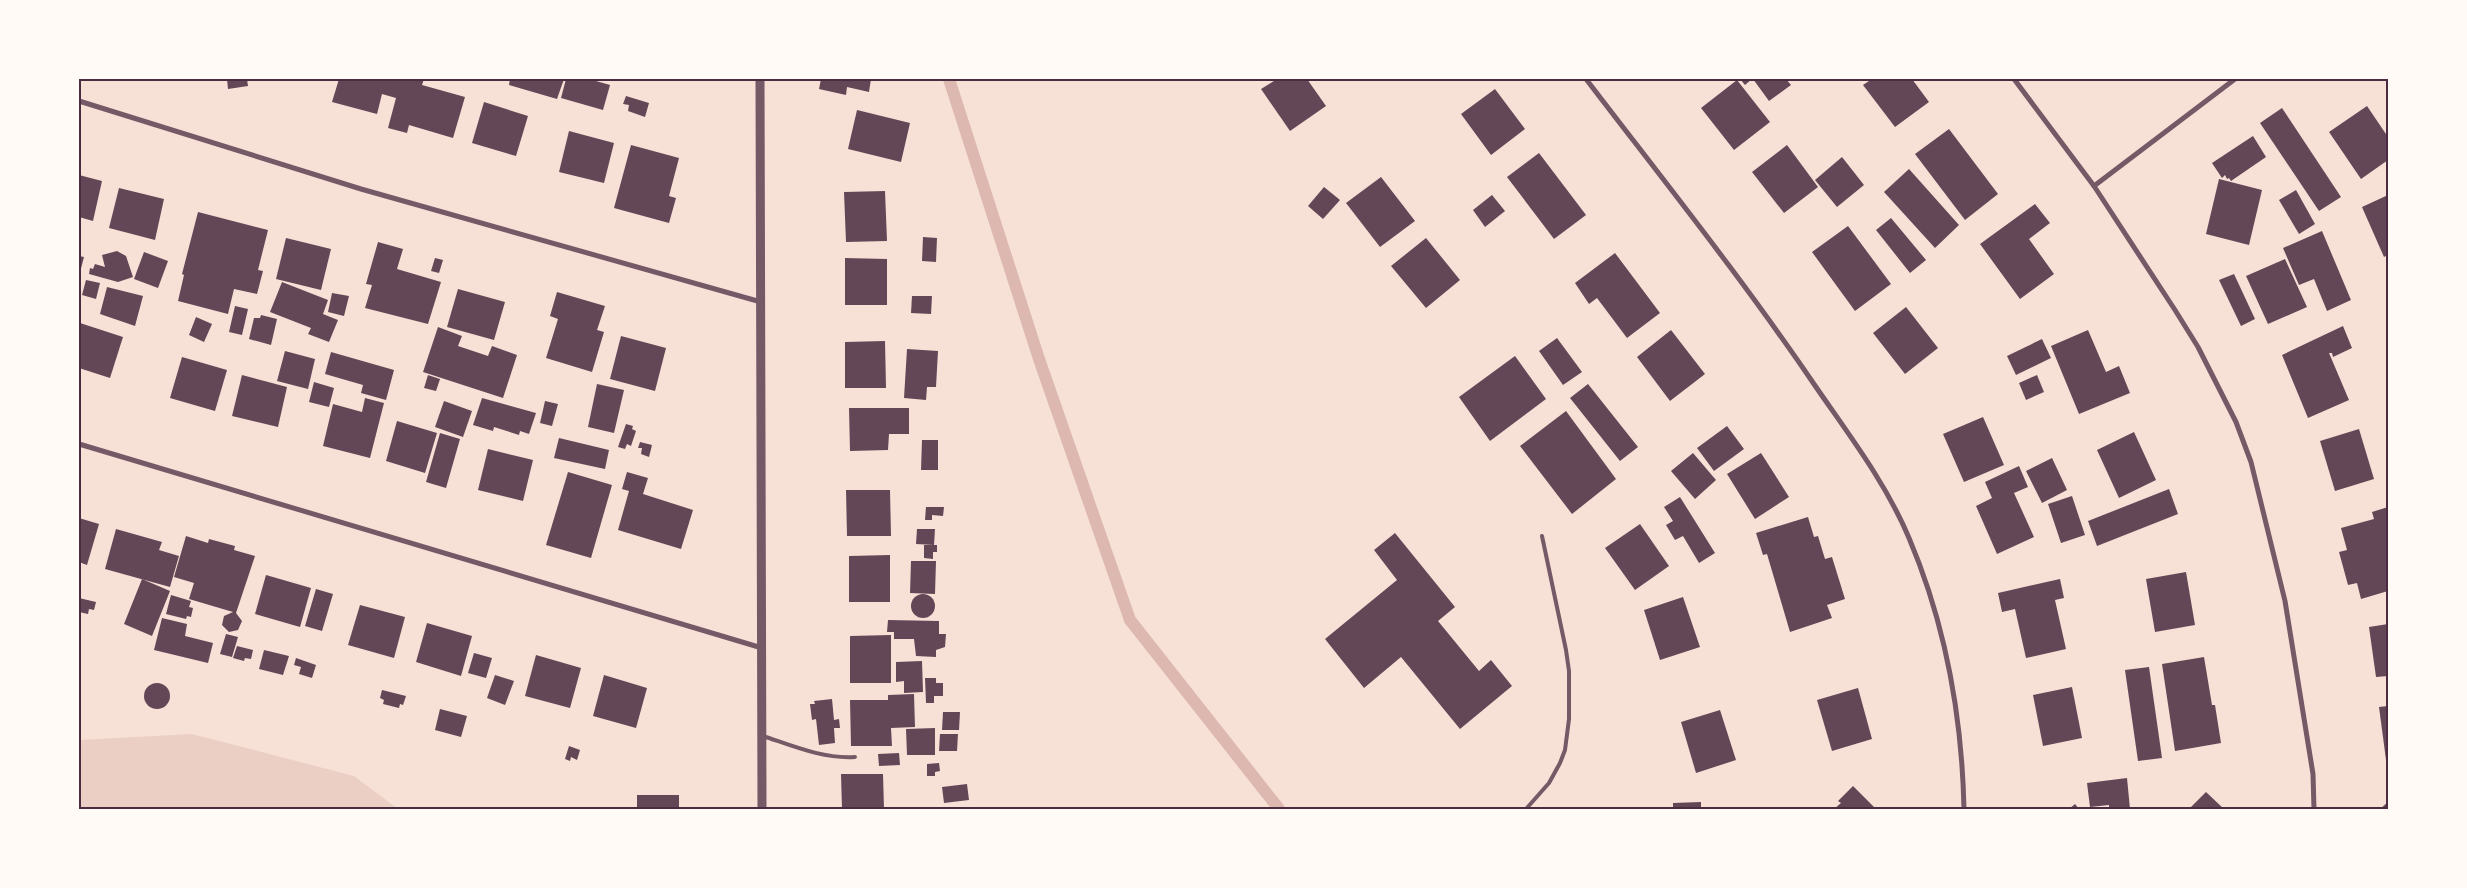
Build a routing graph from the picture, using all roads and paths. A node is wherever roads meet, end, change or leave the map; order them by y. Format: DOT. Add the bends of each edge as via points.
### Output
graph roads {
  1 [pos="760,79"];
  2 [pos="1586,79"];
  3 [pos="2014,79"];
  4 [pos="2235,79"];
  5 [pos="79,101"];
  6 [pos="2094,186"];
  7 [pos="762,302"];
  8 [pos="79,444"];
  9 [pos="1542,536"];
  10 [pos="762,648"];
  11 [pos="762,736"];
  12 [pos="855,758"];
  13 [pos="762,809"];
  14 [pos="1526,809"];
  15 [pos="1964,809"];
  16 [pos="2314,809"];
  1 -- 7 [label="street"];
  2 -- 15 [label="street" via="1772,322 1891,501 1925,581 1953,685"];
  3 -- 6 [label="street"];
  4 -- 6 [label="street"];
  5 -- 7 [label="street" via="362,188"];
  6 -- 16 [label="street" via="2198,347 2236,422 2251,462 2285,601 2312,766"];
  7 -- 10 [label="street"];
  8 -- 10 [label="street"];
  9 -- 14 [label="lane" via="1566,650 1569,719 1560,763 1549,783"];
  10 -- 11 [label="street"];
  11 -- 12 [label="lane" via="821,755"];
  11 -- 13 [label="street"];
}
